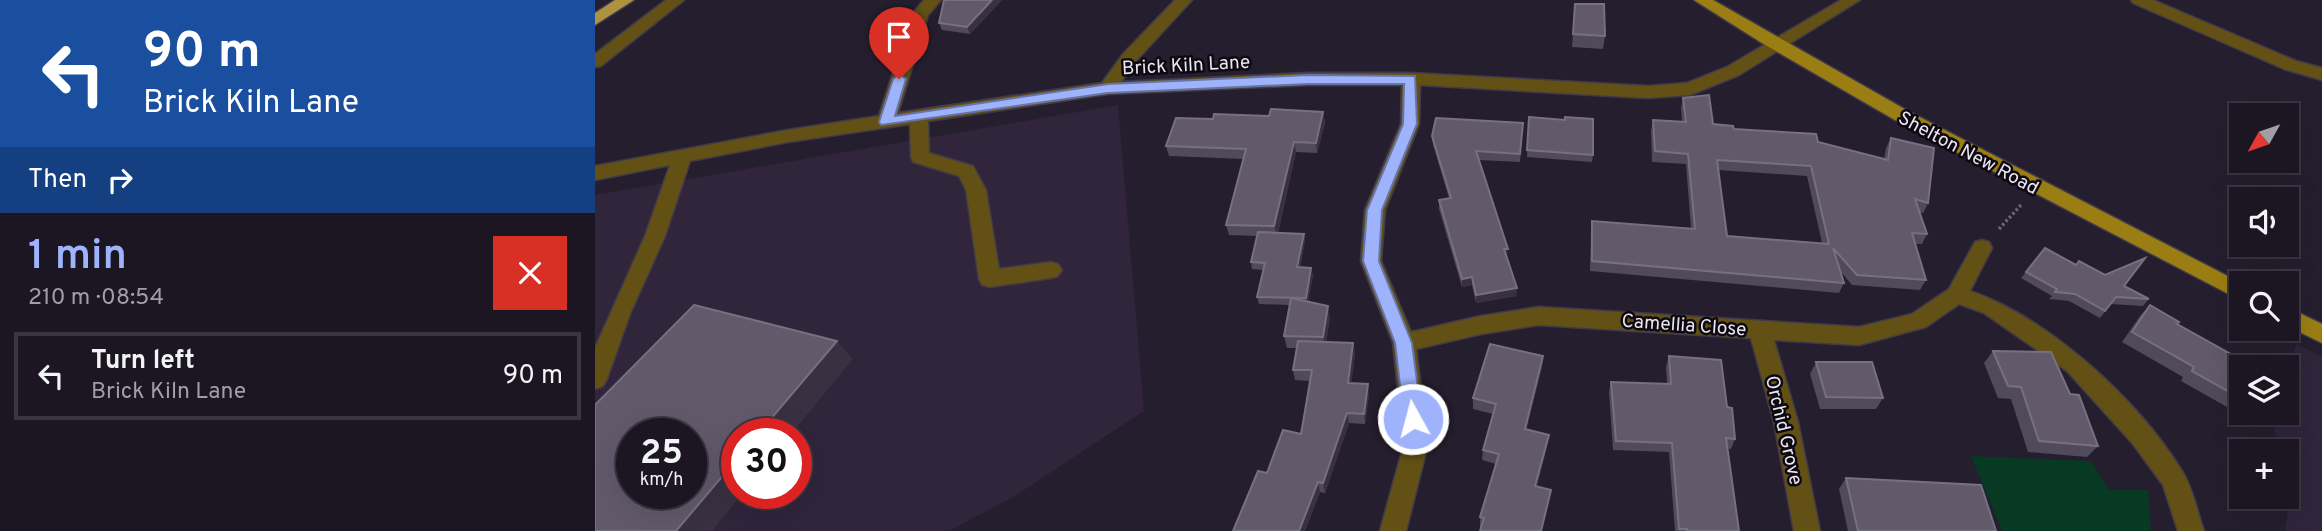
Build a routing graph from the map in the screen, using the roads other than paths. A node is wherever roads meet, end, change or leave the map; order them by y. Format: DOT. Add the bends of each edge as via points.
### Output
graph roads {
  1 [pos="626,0"];
  2 [pos="676,0"];
  3 [pos="933,0"];
  4 [pos="1184,0"];
  5 [pos="1702,0"];
  6 [pos="1852,0"];
  7 [pos="2139,0"];
  8 [pos="595,20"];
  9 [pos="1775,46"];
  10 [pos="595,62"];
  11 [pos="2322,74"];
  12 [pos="1411,79"];
  13 [pos="1108,88"];
  14 [pos="919,117"];
  15 [pos="886,122"];
  16 [pos="683,155"];
  17 [pos="595,173"];
  18 [pos="1982,248"];
  19 [pos="1051,270"];
  20 [pos="2229,286"];
  21 [pos="1957,295"];
  22 [pos="619,314"];
  23 [pos="2299,322"];
  24 [pos="595,326"];
  25 [pos="1760,330"];
  26 [pos="2322,334"];
  27 [pos="1404,343"];
  28 [pos="595,379"];
  29 [pos="1393,531"];
  30 [pos="1807,531"];
  31 [pos="2191,531"];
  1 -- 8 [label="highway"];
  2 -- 10 [label="street"];
  3 -- 15 [label="street" via="920,13"];
  4 -- 13 [label="street" via="1129,58"];
  5 -- 9 [label="main road, Shelton New Road"];
  6 -- 9 [label="street, Brick Kiln Lane"];
  7 -- 11 [label="street" via="2290,65"];
  9 -- 12 [label="street, Brick Kiln Lane" via="1715,81 1690,89 1648,92"];
  9 -- 20 [label="main road, Shelton New Road"];
  12 -- 13 [label="street, Brick Kiln Lane"];
  12 -- 27 [label="street" via="1410,124 1375,210 1371,261"];
  13 -- 14 [label="street, Brick Kiln Lane"];
  14 -- 15 [label="street, Brick Kiln Lane"];
  14 -- 19 [label="street" via="920,157 966,172 976,190 990,279"];
  15 -- 16 [label="street, Brick Kiln Lane"];
  16 -- 17 [label="street, Brick Kiln Lane"];
  16 -- 22 [label="street" via="655,236"];
  18 -- 21 [label="street, Camellia Close"];
  21 -- 25 [label="street, Camellia Close" via="1919,321 1859,336"];
  21 -- 31 [label="street" via="1992,307 2075,364 2142,436 2173,480"];
  22 -- 24 [label="street"];
  22 -- 28 [label="street"];
  23 -- 26 [label="main road"];
  25 -- 27 [label="street, Camellia Close" via="1539,316"];
  25 -- 30 [label="street, Orchid Grove" via="1786,422"];
  27 -- 29 [label="street" via="1416,444"];
}
